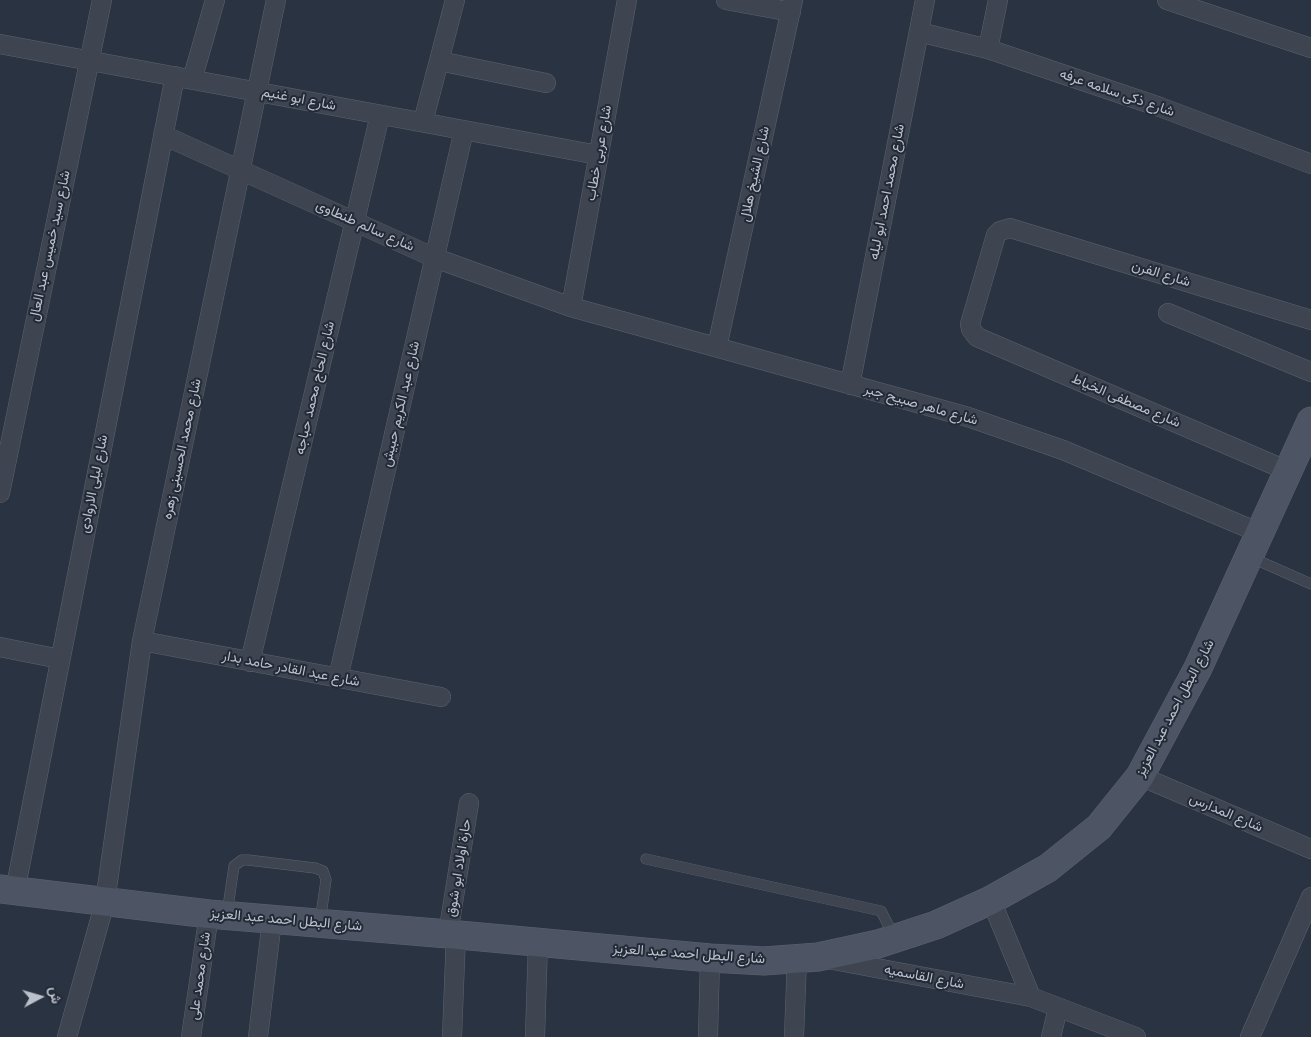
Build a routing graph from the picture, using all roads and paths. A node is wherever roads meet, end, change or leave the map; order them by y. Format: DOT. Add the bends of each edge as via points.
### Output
graph roads {
  1 [pos="102,0"];
  2 [pos="215,0"];
  3 [pos="276,0"];
  4 [pos="455,0"];
  5 [pos="627,0"];
  6 [pos="726,0"];
  7 [pos="925,0"];
  8 [pos="998,0"];
  9 [pos="1167,0"];
  10 [pos="792,6"];
  11 [pos="919,32"];
  12 [pos="0,44"];
  13 [pos="1311,48"];
  14 [pos="988,49"];
  15 [pos="88,60"];
  16 [pos="439,61"];
  17 [pos="183,78"];
  18 [pos="546,83"];
  19 [pos="257,92"];
  20 [pos="380,115"];
  21 [pos="423,122"];
  22 [pos="464,130"];
  23 [pos="163,135"];
  24 [pos="598,156"];
  25 [pos="1311,164"];
  26 [pos="240,171"];
  27 [pos="355,222"];
  28 [pos="435,258"];
  29 [pos="571,307"];
  30 [pos="1168,313"];
  31 [pos="1311,320"];
  32 [pos="970,324"];
  33 [pos="716,348"];
  34 [pos="1311,372"];
  35 [pos="850,384"];
  36 [pos="1311,420"];
  37 [pos="1288,470"];
  38 [pos="0,493"];
  39 [pos="1255,545"];
  40 [pos="1311,584"];
  41 [pos="142,642"];
  42 [pos="0,647"];
  43 [pos="60,659"];
  44 [pos="250,662"];
  45 [pos="338,678"];
  46 [pos="441,697"];
  47 [pos="1140,776"];
  48 [pos="469,803"];
  49 [pos="1311,849"];
  50 [pos="646,859"];
  51 [pos="7,890"];
  52 [pos="1311,897"];
  53 [pos="991,900"];
  54 [pos="104,902"];
  55 [pos="218,915"];
  56 [pos="272,920"];
  57 [pos="320,923"];
  58 [pos="452,934"];
  59 [pos="895,938"];
  60 [pos="538,942"];
  61 [pos="808,957"];
  62 [pos="710,958"];
  63 [pos="1031,997"];
  64 [pos="1058,1008"];
  65 [pos="67,1037"];
  66 [pos="191,1037"];
  67 [pos="258,1037"];
  68 [pos="452,1037"];
  69 [pos="534,1037"];
  70 [pos="708,1037"];
  71 [pos="794,1037"];
  72 [pos="1051,1037"];
  73 [pos="1136,1037"];
  74 [pos="1250,1037"];
  1 -- 15 [label="street, شارع سيد خميس عبد العال"];
  2 -- 17 [label="street, شارع ليلى الاروادى"];
  3 -- 19 [label="street, شارع محمد الحسينى زهره"];
  4 -- 16 [label="street"];
  5 -- 24 [label="street, شارع عربى خطاب"];
  6 -- 10 [label="street"];
  7 -- 11 [label="street, شارع محمد احمد ابو ليله"];
  8 -- 14 [label="street"];
  9 -- 13 [label="street"];
  10 -- 33 [label="street, شارع الشيخ هلال"];
  11 -- 14 [label="street, شارع ذكى سلامه عرفه"];
  11 -- 35 [label="street, شارع محمد احمد ابو ليله"];
  12 -- 15 [label="street, شارع ابو غنيم"];
  14 -- 25 [label="street, شارع ذكى سلامه عرفه" via="1160,107"];
  15 -- 17 [label="street, شارع ابو غنيم"];
  15 -- 38 [label="street, شارع سيد خميس عبد العال"];
  16 -- 18 [label="street"];
  16 -- 21 [label="street"];
  17 -- 19 [label="street, شارع ابو غنيم"];
  17 -- 23 [label="street, شارع ليلى الاروادى"];
  19 -- 20 [label="street, شارع ابو غنيم"];
  19 -- 26 [label="street, شارع محمد الحسينى زهره"];
  20 -- 21 [label="street, شارع ابو غنيم"];
  20 -- 27 [label="street, شارع الحاج محمد حباجه"];
  21 -- 22 [label="street, شارع ابو غنيم"];
  22 -- 24 [label="street, شارع ابو غنيم"];
  22 -- 28 [label="street, شارع عبد الكريم حبيش"];
  23 -- 26 [label="street, شارع سالم طنطاوى"];
  23 -- 43 [label="street, شارع ليلى الاروادى"];
  24 -- 29 [label="street, شارع عربى خطاب"];
  26 -- 27 [label="street, شارع سالم طنطاوى"];
  26 -- 41 [label="street, شارع محمد الحسينى زهره"];
  27 -- 28 [label="street, شارع سالم طنطاوى"];
  27 -- 44 [label="street, شارع الحاج محمد حباجه"];
  28 -- 29 [label="street, شارع سالم طنطاوى"];
  28 -- 45 [label="street, شارع عبد الكريم حبيش"];
  29 -- 33 [label="street, شارع ماهر صبيح جبر"];
  30 -- 34 [label="street"];
  31 -- 32 [label="street, شارع الفرن" via="1010,228 996,235"];
  32 -- 37 [label="street, شارع مصطفى الخياط" via="977,337"];
  33 -- 35 [label="street, شارع ماهر صبيح جبر"];
  35 -- 39 [label="street, شارع ماهر صبيح جبر" via="968,417 1063,450"];
  36 -- 37 [label="main road, شارع البطل احمد عبد العزيز"];
  37 -- 39 [label="main road, شارع البطل احمد عبد العزيز"];
  39 -- 40 [label="lane"];
  39 -- 47 [label="main road, شارع البطل احمد عبد العزيز" via="1198,668"];
  41 -- 44 [label="street, شارع عبد القادر حامد بدار"];
  41 -- 54 [label="street, شارع محمد الحسينى زهره"];
  42 -- 43 [label="street"];
  43 -- 51 [label="street, شارع ليلى الاروادى"];
  44 -- 45 [label="street, شارع عبد القادر حامد بدار"];
  45 -- 46 [label="street, شارع عبد القادر حامد بدار"];
  47 -- 49 [label="street, شارع المدارس"];
  47 -- 53 [label="main road, شارع البطل احمد عبد العزيز" via="1099,827 1048,868"];
  48 -- 58 [label="street, حارة اولاد ابو شوق"];
  50 -- 59 [label="lane" via="881,911"];
  51 -- 54 [label="main road, شارع البطل احمد عبد العزيز"];
  52 -- 74 [label="street"];
  53 -- 59 [label="main road, شارع البطل احمد عبد العزيز" via="936,925"];
  53 -- 63 [label="street"];
  54 -- 55 [label="main road, شارع البطل احمد عبد العزيز"];
  54 -- 65 [label="street, شارع محمد الحسينى زهره"];
  55 -- 56 [label="main road, شارع البطل احمد عبد العزيز"];
  55 -- 57 [label="lane" via="234,866 248,860 315,868 323,872 326,880"];
  55 -- 66 [label="street, شارع محمد على"];
  56 -- 57 [label="main road, شارع البطل احمد عبد العزيز"];
  56 -- 67 [label="street"];
  57 -- 58 [label="main road, شارع البطل احمد عبد العزيز"];
  58 -- 60 [label="main road, شارع البطل احمد عبد العزيز"];
  58 -- 68 [label="street, حارة اولاد ابو شوق"];
  59 -- 61 [label="main road, شارع البطل احمد عبد العزيز"];
  60 -- 62 [label="main road, شارع البطل احمد عبد العزيز"];
  60 -- 69 [label="street"];
  61 -- 62 [label="main road, شارع البطل احمد عبد العزيز" via="764,961"];
  61 -- 63 [label="street, شارع القاسميه"];
  61 -- 71 [label="street"];
  62 -- 70 [label="street"];
  63 -- 64 [label="street, شارع القاسميه"];
  64 -- 72 [label="street"];
  64 -- 73 [label="street, شارع القاسميه"];
}
